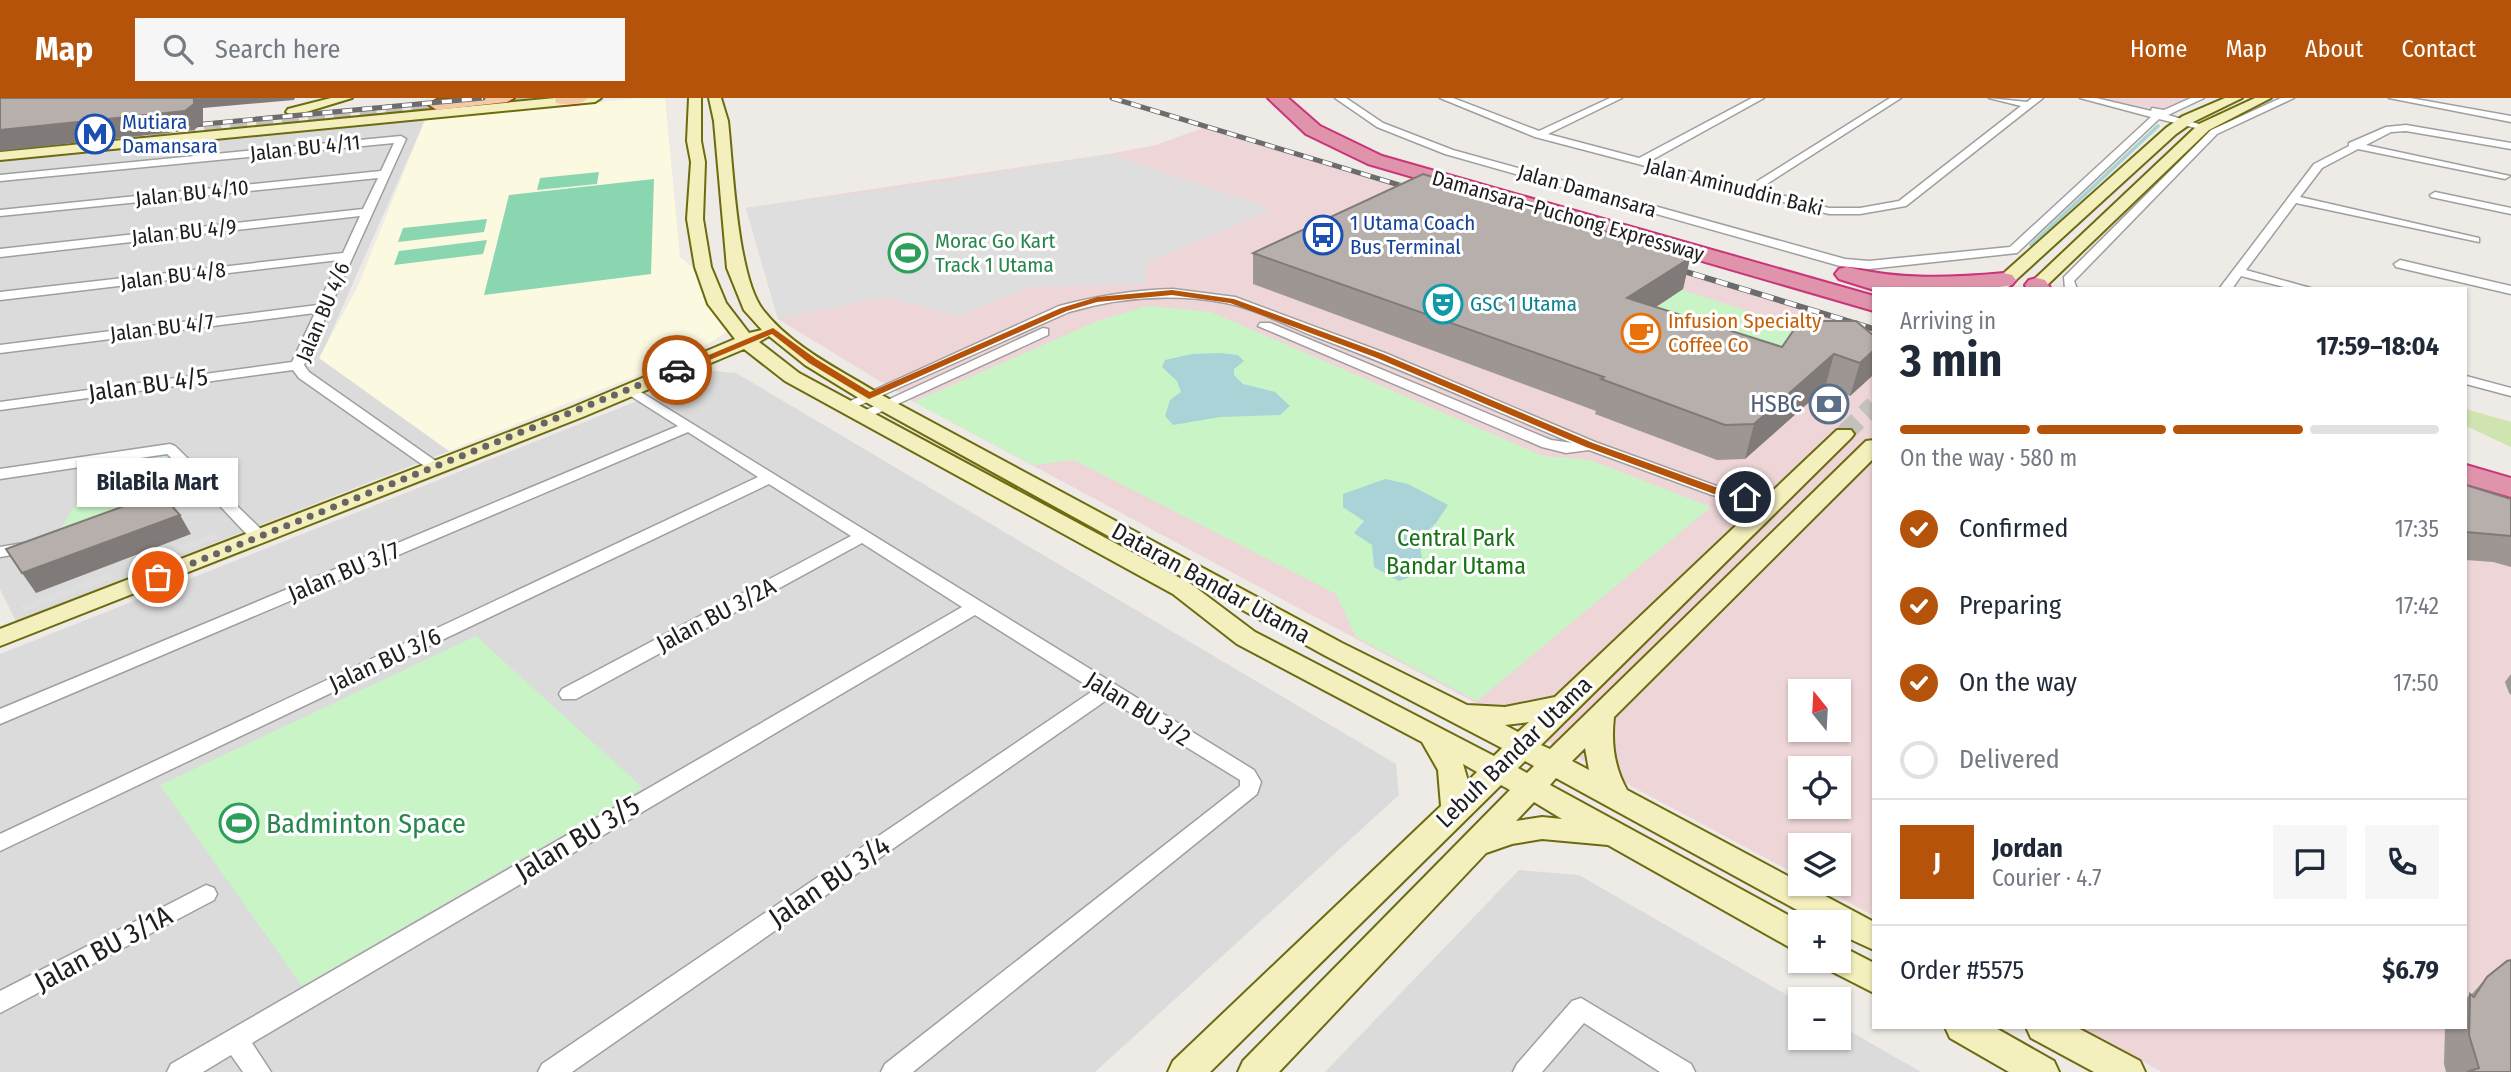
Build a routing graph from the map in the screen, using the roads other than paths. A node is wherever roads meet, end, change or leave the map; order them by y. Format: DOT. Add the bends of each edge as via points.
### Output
graph roads {
  1 [pos="507,98"];
  2 [pos="581,98"];
  3 [pos="595,98"];
  4 [pos="695,98"];
  5 [pos="715,98"];
  6 [pos="1277,98"];
  7 [pos="1301,98"];
  8 [pos="1340,98"];
  9 [pos="1473,98"];
  10 [pos="1617,98"];
  11 [pos="1759,98"];
  12 [pos="1896,98"];
  13 [pos="1994,98"];
  14 [pos="2085,98"];
  15 [pos="2199,98"];
  16 [pos="2236,98"];
  17 [pos="2266,98"];
  18 [pos="2288,98"];
  19 [pos="2394,98"];
  20 [pos="2104,99"];
  21 [pos="420,100"];
  22 [pos="442,100"];
  23 [pos="561,100"];
  24 [pos="1450,101"];
  25 [pos="351,102"];
  26 [pos="2033,102"];
  27 [pos="286,112"];
  28 [pos="412,115"];
  29 [pos="2161,115"];
  30 [pos="2511,119"];
  31 [pos="2200,121"];
  32 [pos="2177,127"];
  33 [pos="1539,135"];
  34 [pos="1360,136"];
  35 [pos="401,139"];
  36 [pos="2353,145"];
  37 [pos="2511,146"];
  38 [pos="0,156"];
  39 [pos="1374,160"];
  40 [pos="1638,163"];
  41 [pos="385,174"];
  42 [pos="2505,176"];
  43 [pos="0,178"];
  44 [pos="1749,191"];
  45 [pos="2435,195"];
  46 [pos="2293,199"];
  47 [pos="1551,207"];
  48 [pos="2511,211"];
  49 [pos="369,212"];
  50 [pos="0,213"];
  51 [pos="2475,240"];
  52 [pos="0,253"];
  53 [pos="346,256"];
  54 [pos="2400,264"];
  55 [pos="2239,272"];
  56 [pos="2000,284"];
  57 [pos="1871,286"];
  58 [pos="2037,287"];
  59 [pos="2070,287"];
  60 [pos="2227,287"];
  61 [pos="2300,287"];
  62 [pos="2511,290"];
  63 [pos="0,296"];
  64 [pos="1872,303"];
  65 [pos="323,308"];
  66 [pos="1872,313"];
  67 [pos="776,333"];
  68 [pos="741,335"];
  69 [pos="0,349"];
  70 [pos="695,363"];
  71 [pos="297,365"];
  72 [pos="784,371"];
  73 [pos="2467,380"];
  74 [pos="631,390"];
  75 [pos="2511,392"];
  76 [pos="877,400"];
  77 [pos="0,406"];
  78 [pos="852,411"];
  79 [pos="688,427"];
  80 [pos="1844,434"];
  81 [pos="1872,448"];
  82 [pos="2467,450"];
  83 [pos="2467,459"];
  84 [pos="2511,464"];
  85 [pos="435,467"];
  86 [pos="2511,472"];
  87 [pos="0,474"];
  88 [pos="2467,474"];
  89 [pos="770,477"];
  90 [pos="208,484"];
  91 [pos="2511,488"];
  92 [pos="2467,490"];
  93 [pos="1772,503"];
  94 [pos="2511,503"];
  95 [pos="122,514"];
  96 [pos="863,536"];
  97 [pos="259,537"];
  98 [pos="49,540"];
  99 [pos="0,552"];
  100 [pos="975,607"];
  101 [pos="0,638"];
  102 [pos="1246,638"];
  103 [pos="1107,690"];
  104 [pos="569,694"];
  105 [pos="1562,705"];
  106 [pos="1454,710"];
  107 [pos="1601,714"];
  108 [pos="0,717"];
  109 [pos="1433,736"];
  110 [pos="1520,746"];
  111 [pos="1552,764"];
  112 [pos="1496,769"];
  113 [pos="1530,787"];
  114 [pos="1617,799"];
  115 [pos="1456,809"];
  116 [pos="1616,835"];
  117 [pos="0,843"];
  118 [pos="1473,845"];
  119 [pos="206,894"];
  120 [pos="1788,930"];
  121 [pos="1872,936"];
  122 [pos="1851,966"];
  123 [pos="1872,978"];
  124 [pos="0,1003"];
  125 [pos="1966,1029"];
  126 [pos="2047,1029"];
  127 [pos="236,1040"];
  128 [pos="180,1072"];
  129 [pos="258,1072"];
  130 [pos="551,1072"];
  131 [pos="894,1072"];
  132 [pos="1186,1072"];
  133 [pos="1256,1072"];
  134 [pos="1526,1072"];
  135 [pos="1682,1072"];
  136 [pos="2041,1072"];
  137 [pos="2127,1072"];
  1 -- 22 [label="main road"];
  2 -- 23 [label="main road"];
  3 -- 23 [label="main road"];
  4 -- 68 [label="main road, Dataran Bandar Utama" via="695,219 703,267 717,304"];
  5 -- 67 [label="main road, Dataran Bandar Utama" via="736,268 753,310"];
  6 -- 39 [label="highway, Damansara–Puchong Expressway" via="1313,130"];
  7 -- 34 [label="highway, Damansara–Puchong Expressway"];
  8 -- 29 [label="street, Jalan Damansara" via="1380,125 1450,152 1844,262 1870,265 2013,250"];
  9 -- 24 [label="street"];
  10 -- 33 [label="street"];
  11 -- 40 [label="street"];
  12 -- 44 [label="street"];
  13 -- 26 [label="street"];
  14 -- 20 [label="street"];
  15 -- 29 [label="street"];
  16 -- 31 [label="main road"];
  17 -- 31 [label="main road"];
  18 -- 59 [label="street" via="2214,132 2068,280"];
  19 -- 30 [label="street"];
  20 -- 29 [label="street"];
  21 -- 22 [label="main road"];
  23 -- 28 [label="main road"];
  24 -- 33 [label="street, Jalan Aminuddin Baki"];
  25 -- 27 [label="main road"];
  25 -- 28 [label="main road" via="349,111 356,113"];
  26 -- 44 [label="street, Jalan Aminuddin Baki" via="1902,204 1829,211"];
  28 -- 38 [label="main road"];
  29 -- 31 [label="main road"];
  29 -- 32 [label="main road"];
  31 -- 32 [label="main road"];
  31 -- 58 [label="main road"];
  32 -- 56 [label="main road"];
  33 -- 40 [label="street, Jalan Aminuddin Baki"];
  34 -- 47 [label="highway, Damansara–Puchong Expressway" via="1409,160"];
  34 -- 57 [label="highway"];
  35 -- 41 [label="street, Jalan BU 4/6"];
  35 -- 43 [label="street, Jalan BU 4/11"];
  36 -- 37 [label="street" via="2389,129 2406,128"];
  36 -- 42 [label="street"];
  36 -- 46 [label="street" via="2318,166"];
  39 -- 47 [label="highway, Damansara–Puchong Expressway"];
  39 -- 66 [label="highway" via="1411,177 1524,212"];
  40 -- 44 [label="street, Jalan Aminuddin Baki"];
  41 -- 49 [label="street, Jalan BU 4/6"];
  41 -- 50 [label="street, Jalan BU 4/10"];
  45 -- 48 [label="street"];
  46 -- 51 [label="street"];
  46 -- 55 [label="street"];
  47 -- 57 [label="highway, Damansara–Puchong Expressway"];
  47 -- 64 [label="highway, Damansara–Puchong Expressway"];
  49 -- 52 [label="street, Jalan BU 4/9"];
  49 -- 53 [label="street, Jalan BU 4/6"];
  53 -- 63 [label="street, Jalan BU 4/8"];
  53 -- 65 [label="street, Jalan BU 4/6"];
  54 -- 62 [label="street"];
  55 -- 60 [label="street"];
  55 -- 61 [label="street"];
  56 -- 57 [label="highway"];
  65 -- 69 [label="street, Jalan BU 4/7"];
  65 -- 71 [label="street, Jalan BU 4/6"];
  67 -- 68 [label="main road"];
  67 -- 76 [label="main road, Dataran Bandar Utama"];
  68 -- 70 [label="main road"];
  68 -- 72 [label="main road, Dataran Bandar Utama"];
  70 -- 72 [label="main road"];
  70 -- 74 [label="main road"];
  71 -- 77 [label="street, Jalan BU 4/5"];
  71 -- 85 [label="street, Jalan BU 4/6" via="304,375"];
  72 -- 78 [label="main road, Dataran Bandar Utama"];
  72 -- 102 [label="main road" via="797,392 847,422"];
  73 -- 75 [label="street"];
  74 -- 79 [label="street, Jalan BU 3/2"];
  74 -- 85 [label="main road"];
  76 -- 78 [label="street"];
  76 -- 93 [label="street" via="1064,309 1097,300 1172,293 1231,300 1380,356 1590,445 1718,492"];
  76 -- 106 [label="main road, Dataran Bandar Utama" via="1333,649"];
  78 -- 102 [label="main road, Dataran Bandar Utama" via="1182,589"];
  79 -- 89 [label="street, Jalan BU 3/2"];
  79 -- 108 [label="street, Jalan BU 3/7"];
  80 -- 93 [label="main road, Lebuh Bandar Utama"];
  81 -- 107 [label="main road, Lebuh Bandar Utama"];
  82 -- 84 [label="highway"];
  83 -- 86 [label="highway"];
  85 -- 97 [label="main road"];
  87 -- 90 [label="street" via="170,449"];
  88 -- 91 [label="highway"];
  89 -- 96 [label="street, Jalan BU 3/2"];
  89 -- 117 [label="street, Jalan BU 3/6"];
  90 -- 95 [label="street"];
  90 -- 97 [label="street"];
  92 -- 94 [label="highway"];
  93 -- 105 [label="main road, Lebuh Bandar Utama"];
  96 -- 100 [label="street, Jalan BU 3/2"];
  96 -- 104 [label="street, Jalan BU 3/2A"];
  97 -- 101 [label="main road"];
  98 -- 99 [label="street"];
  100 -- 103 [label="street, Jalan BU 3/2"];
  100 -- 127 [label="street, Jalan BU 3/5"];
  102 -- 109 [label="main road, Dataran Bandar Utama"];
  103 -- 130 [label="street, Jalan BU 3/4"];
  103 -- 131 [label="street, Jalan BU 3/2" via="1247,775 1250,789"];
  105 -- 106 [label="main road" via="1495,717"];
  105 -- 110 [label="main road, Lebuh Bandar Utama"];
  106 -- 110 [label="main road, Dataran Bandar Utama"];
  107 -- 111 [label="main road, Lebuh Bandar Utama"];
  107 -- 114 [label="main road" via="1598,758"];
  109 -- 112 [label="main road, Dataran Bandar Utama"];
  109 -- 115 [label="main road" via="1452,770"];
  110 -- 111 [label="main road, Dataran Bandar Utama"];
  110 -- 112 [label="main road, Lebuh Bandar Utama"];
  111 -- 113 [label="main road, Lebuh Bandar Utama"];
  111 -- 114 [label="main road, Dataran Bandar Utama"];
  112 -- 113 [label="main road, Dataran Bandar Utama"];
  112 -- 115 [label="main road, Lebuh Bandar Utama"];
  113 -- 116 [label="main road, Dataran Bandar Utama"];
  113 -- 118 [label="main road, Lebuh Bandar Utama"];
  114 -- 121 [label="main road, Dataran Bandar Utama"];
  115 -- 132 [label="main road, Lebuh Bandar Utama"];
  116 -- 118 [label="main road" via="1542,828"];
  116 -- 120 [label="main road, Dataran Bandar Utama"];
  118 -- 133 [label="main road, Lebuh Bandar Utama"];
  119 -- 124 [label="street, Jalan BU 3/1A"];
  122 -- 123 [label="main road"];
  125 -- 136 [label="main road"];
  126 -- 137 [label="main road"];
  127 -- 128 [label="street, Jalan BU 3/5"];
  127 -- 129 [label="street"];
  134 -- 135 [label="street" via="1581,1008"];
}
